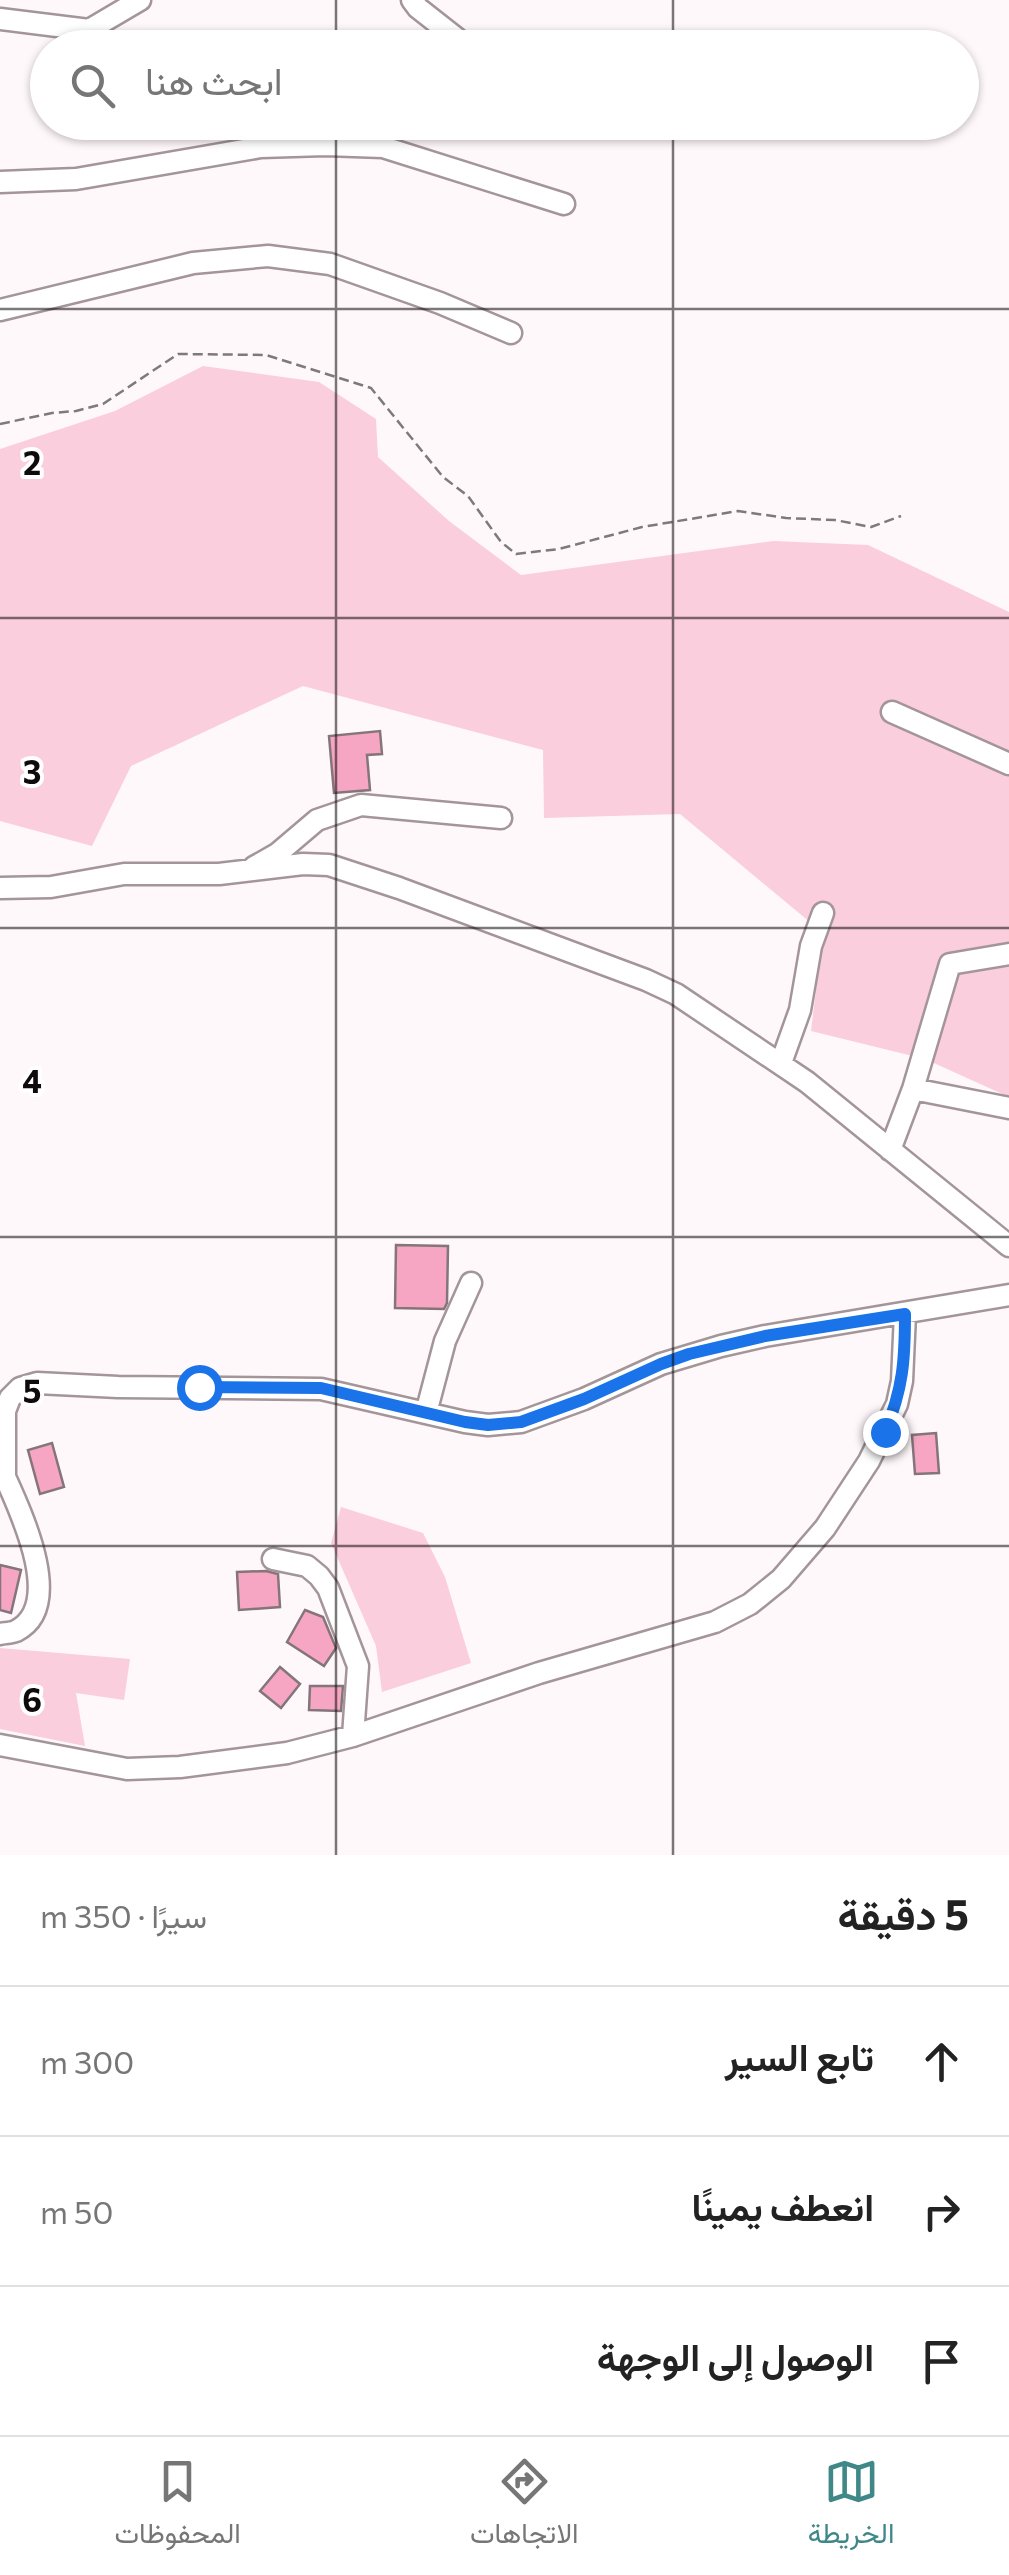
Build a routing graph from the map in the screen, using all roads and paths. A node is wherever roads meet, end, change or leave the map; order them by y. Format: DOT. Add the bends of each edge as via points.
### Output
graph roads {
  1 [pos="140,0"];
  2 [pos="412,0"];
  3 [pos="0,20"];
  4 [pos="446,30"];
  5 [pos="0,182"];
  6 [pos="564,204"];
  7 [pos="0,310"];
  8 [pos="511,333"];
  9 [pos="0,424"];
  10 [pos="901,516"];
  11 [pos="892,712"];
  12 [pos="1009,764"];
  13 [pos="500,818"];
  14 [pos="244,873"];
  15 [pos="0,888"];
  16 [pos="823,913"];
  17 [pos="1009,954"];
  18 [pos="781,1064"];
  19 [pos="913,1089"];
  20 [pos="1009,1108"];
  21 [pos="890,1150"];
  22 [pos="1009,1246"];
  23 [pos="471,1283"];
  24 [pos="1009,1295"];
  25 [pos="905,1314"];
  26 [pos="426,1413"];
  27 [pos="3,1472"];
  28 [pos="273,1559"];
  29 [pos="0,1634"];
  30 [pos="353,1736"];
  31 [pos="0,1745"];
  1 -- 3 [label="street" via="89,30"];
  2 -- 4 [label="street"];
  5 -- 6 [label="street" via="76,179 262,147 383,147"];
  7 -- 8 [label="street" via="193,263 268,256 330,264"];
  9 -- 10 [label="path" via="103,404 178,354 266,355 371,388 516,554 738,511 871,527"];
  11 -- 12 [label="street"];
  13 -- 14 [label="street" via="361,805 317,820"];
  14 -- 15 [label="street" via="124,874"];
  14 -- 18 [label="street" via="330,865 384,883 646,980"];
  16 -- 18 [label="street"];
  17 -- 19 [label="street" via="950,964"];
  18 -- 21 [label="street"];
  19 -- 20 [label="street"];
  19 -- 21 [label="street"];
  21 -- 22 [label="street"];
  23 -- 26 [label="street" via="445,1340"];
  24 -- 25 [label="street"];
  25 -- 26 [label="street" via="689,1354 521,1422 488,1425"];
  25 -- 30 [label="street" via="902,1381 885,1432 806,1553 750,1604 715,1622"];
  26 -- 27 [label="street" via="321,1388 37,1383 10,1398"];
  27 -- 29 [label="street" via="39,1576 38,1602 28,1620"];
  28 -- 30 [label="street" via="307,1566 328,1588 358,1666"];
  30 -- 31 [label="street" via="287,1753 127,1769"];
}
